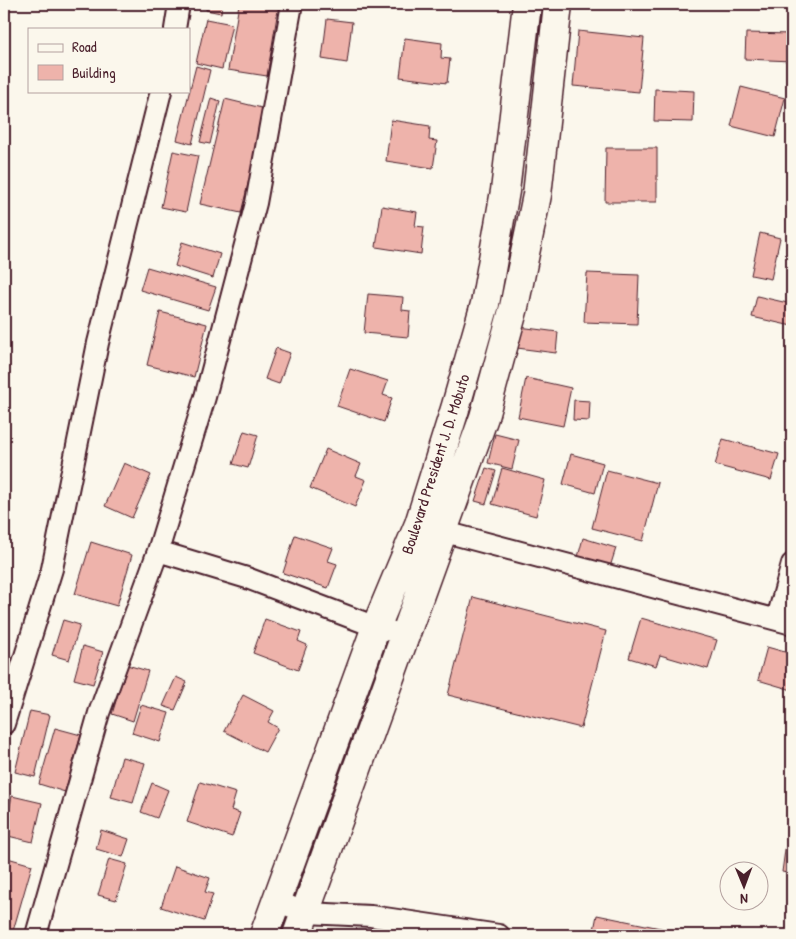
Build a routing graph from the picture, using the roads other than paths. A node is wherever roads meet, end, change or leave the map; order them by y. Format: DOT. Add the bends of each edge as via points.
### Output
graph roads {
  1 [pos="179,4"];
  2 [pos="292,4"];
  3 [pos="527,4"];
  4 [pos="558,4"];
  5 [pos="175,28"];
  6 [pos="161,92"];
  7 [pos="419,524"];
  8 [pos="444,533"];
  9 [pos="158,551"];
  10 [pos="792,564"];
  11 [pos="785,622"];
  12 [pos="376,627"];
  13 [pos="404,635"];
  14 [pos="4,724"];
  15 [pos="277,901"];
  16 [pos="302,924"];
  17 [pos="36,935"];
  18 [pos="264,935"];
  19 [pos="499,935"];
  1 -- 5 [label="street"];
  2 -- 9 [label="street" via="256,203 205,397"];
  3 -- 7 [label="street, Boulevard President J. D. Mobuto" via="505,191 485,304"];
  4 -- 8 [label="street, Boulevard President J. D. Mobuto" via="537,195 516,298 484,417"];
  6 -- 14 [label="street" via="98,343 52,569"];
  7 -- 8 [label="street"];
  7 -- 12 [label="street, Boulevard President J. D. Mobuto"];
  8 -- 11 [label="street"];
  8 -- 13 [label="street, Boulevard President J. D. Mobuto"];
  9 -- 12 [label="street" via="247,578"];
  9 -- 17 [label="street" via="99,714"];
  10 -- 11 [label="street"];
  12 -- 13 [label="street"];
  12 -- 15 [label="street, Boulevard President J. D. Mobuto"];
  13 -- 16 [label="street, Boulevard President J. D. Mobuto"];
  15 -- 16 [label="street"];
  15 -- 18 [label="street, Boulevard President J. D. Mobuto"];
  16 -- 19 [label="street" via="371,916"];
}
